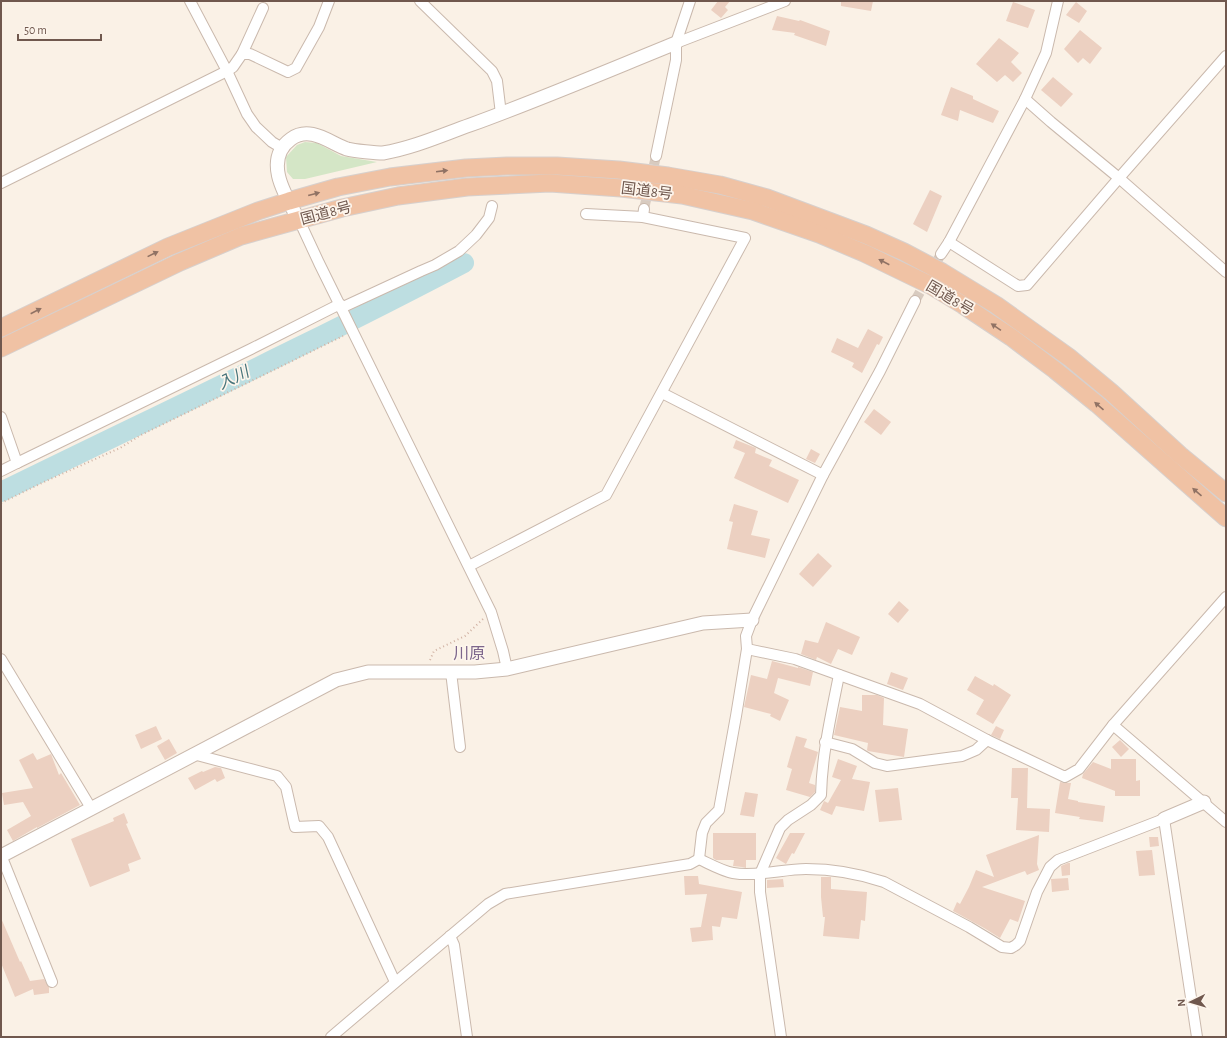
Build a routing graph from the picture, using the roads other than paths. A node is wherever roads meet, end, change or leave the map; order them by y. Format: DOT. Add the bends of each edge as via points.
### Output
graph roads {
  1 [pos="190,1"];
  2 [pos="329,1"];
  3 [pos="420,1"];
  4 [pos="690,1"];
  5 [pos="785,1"];
  6 [pos="1058,1"];
  7 [pos="263,8"];
  8 [pos="676,43"];
  9 [pos="242,54"];
  10 [pos="1226,56"];
  11 [pos="227,71"];
  12 [pos="1025,99"];
  13 [pos="500,114"];
  14 [pos="282,148"];
  15 [pos="656,156"];
  16 [pos="1119,178"];
  17 [pos="1,183"];
  18 [pos="288,201"];
  19 [pos="492,206"];
  20 [pos="586,214"];
  21 [pos="300,220"];
  22 [pos="949,242"];
  23 [pos="940,254"];
  24 [pos="1226,272"];
  25 [pos="915,301"];
  26 [pos="341,306"];
  27 [pos="1,328"];
  28 [pos="1,348"];
  29 [pos="662,392"];
  30 [pos="1,416"];
  31 [pos="17,463"];
  32 [pos="1,471"];
  33 [pos="822,475"];
  34 [pos="1226,493"];
  35 [pos="1226,518"];
  36 [pos="469,566"];
  37 [pos="1226,597"];
  38 [pos="752,620"];
  39 [pos="747,649"];
  40 [pos="1,659"];
  41 [pos="506,669"];
  42 [pos="451,672"];
  43 [pos="838,675"];
  44 [pos="1113,725"];
  45 [pos="986,740"];
  46 [pos="825,742"];
  47 [pos="460,747"];
  48 [pos="193,754"];
  49 [pos="1204,802"];
  50 [pos="91,808"];
  51 [pos="1164,819"];
  52 [pos="1226,822"];
  53 [pos="1,856"];
  54 [pos="699,859"];
  55 [pos="760,874"];
  56 [pos="450,936"];
  57 [pos="52,982"];
  58 [pos="395,982"];
  59 [pos="331,1037"];
  60 [pos="467,1037"];
  61 [pos="782,1037"];
  62 [pos="1197,1037"];
  1 -- 11 [label="street"];
  2 -- 9 [label="street" via="319,27 296,68 288,72 250,54"];
  3 -- 13 [label="street" via="492,71 497,81"];
  4 -- 8 [label="street"];
  5 -- 8 [label="street"];
  6 -- 12 [label="street" via="1046,53"];
  7 -- 9 [label="street"];
  8 -- 13 [label="street"];
  8 -- 15 [label="street" via="676,60"];
  9 -- 11 [label="street" via="234,67"];
  10 -- 16 [label="street"];
  11 -- 14 [label="street" via="247,114 272,142"];
  11 -- 17 [label="street"];
  12 -- 16 [label="street"];
  12 -- 22 [label="street"];
  13 -- 14 [label="street" via="410,147 382,153 348,149 313,134 292,138"];
  14 -- 18 [label="street" via="277,162"];
  16 -- 22 [label="street" via="1027,285 1018,286"];
  16 -- 24 [label="street"];
  18 -- 21 [label="street"];
  27 -- 18 [label="highway, 国道8号, one-way" via="168,247"];
  18 -- 34 [label="highway, 国道8号, one-way" via="338,187 390,177 507,166 557,166 668,176 720,185 767,198 904,252 996,305 1070,358"];
  19 -- 26 [label="street" via="489,218 459,251 435,265"];
  20 -- 29 [label="street" via="644,213 745,238"];
  21 -- 26 [label="street"];
  21 -- 28 [label="highway, 国道8号" via="241,236 180,262"];
  35 -- 21 [label="highway, 国道8号, one-way" via="1091,399 1011,337 964,305 930,285 864,253 753,211 682,195 550,183 467,188 398,196"];
  22 -- 23 [label="street"];
  25 -- 33 [label="street" via="880,371"];
  26 -- 31 [label="street"];
  26 -- 36 [label="street"];
  29 -- 33 [label="street"];
  29 -- 36 [label="street" via="606,496"];
  30 -- 31 [label="street"];
  31 -- 32 [label="street"];
  33 -- 38 [label="street"];
  36 -- 41 [label="street" via="491,612"];
  37 -- 44 [label="street"];
  38 -- 39 [label="street" via="746,636"];
  38 -- 41 [label="street" via="703,623"];
  39 -- 43 [label="street" via="795,659"];
  39 -- 54 [label="street" via="719,810 706,823 702,833"];
  40 -- 50 [label="street"];
  41 -- 42 [label="street"];
  42 -- 47 [label="street"];
  42 -- 48 [label="street" via="368,672 336,680"];
  43 -- 45 [label="street" via="920,704"];
  43 -- 46 [label="street"];
  44 -- 45 [label="street" via="1079,769 1065,776"];
  44 -- 49 [label="street"];
  45 -- 46 [label="street" via="976,750 962,756 887,766 875,763 852,749"];
  46 -- 55 [label="street" via="821,795 780,828"];
  48 -- 50 [label="street"];
  48 -- 58 [label="street" via="277,776 286,788 295,826 319,826 328,837"];
  49 -- 51 [label="street"];
  49 -- 52 [label="street"];
  50 -- 53 [label="street"];
  51 -- 55 [label="street" via="1058,860 1050,867 1037,892 1020,941 1011,948 1002,947 969,927 872,878 824,869"];
  51 -- 62 [label="street"];
  53 -- 57 [label="street"];
  54 -- 55 [label="street" via="733,873"];
  54 -- 56 [label="street" via="690,864 505,894 488,904"];
  55 -- 61 [label="street" via="760,892"];
  56 -- 58 [label="street"];
  56 -- 60 [label="street" via="454,945"];
  58 -- 59 [label="street"];
}
